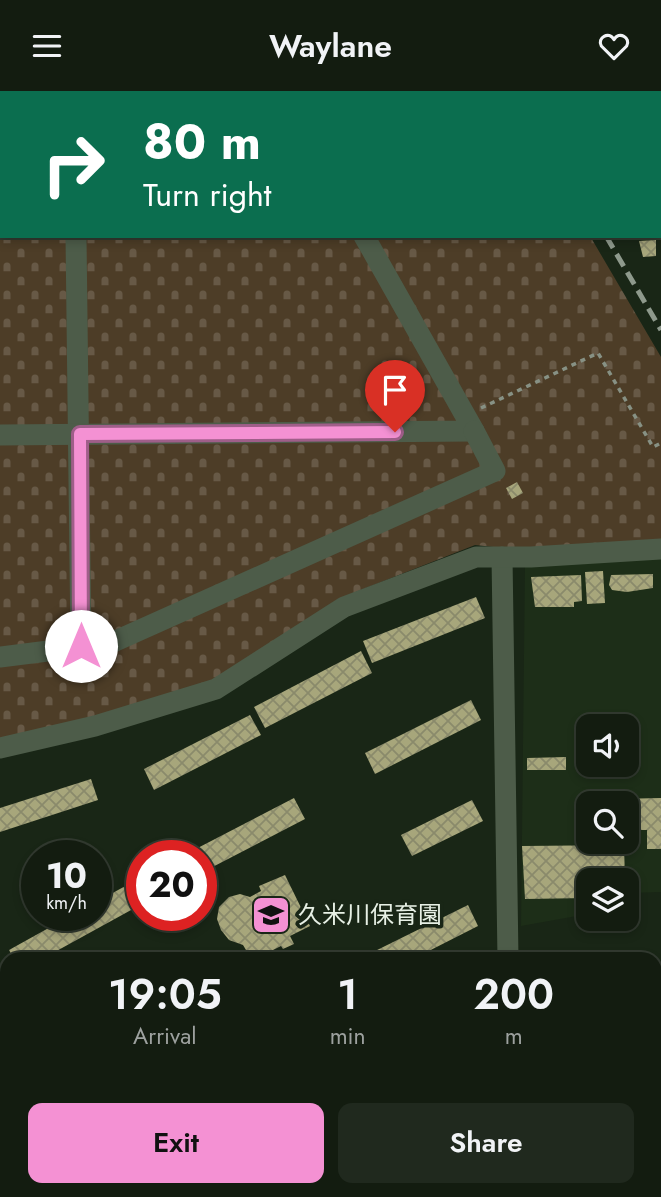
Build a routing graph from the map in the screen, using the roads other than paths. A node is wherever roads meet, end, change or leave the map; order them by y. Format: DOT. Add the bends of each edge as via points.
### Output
graph roads {
  1 [pos="76,238"];
  2 [pos="365,238"];
  3 [pos="470,423"];
  4 [pos="80,434"];
  5 [pos="0,435"];
  6 [pos="661,549"];
  7 [pos="502,557"];
  8 [pos="81,646"];
  9 [pos="0,657"];
  10 [pos="0,748"];
  11 [pos="508,952"];
  1 -- 4 [label="street"];
  2 -- 3 [label="street"];
  3 -- 4 [label="street"];
  3 -- 8 [label="street" via="495,471 111,643"];
  4 -- 5 [label="street"];
  4 -- 8 [label="street"];
  6 -- 7 [label="street"];
  7 -- 10 [label="street" via="476,557 344,607 216,689 95,726"];
  7 -- 11 [label="street"];
  8 -- 9 [label="street"];
}
